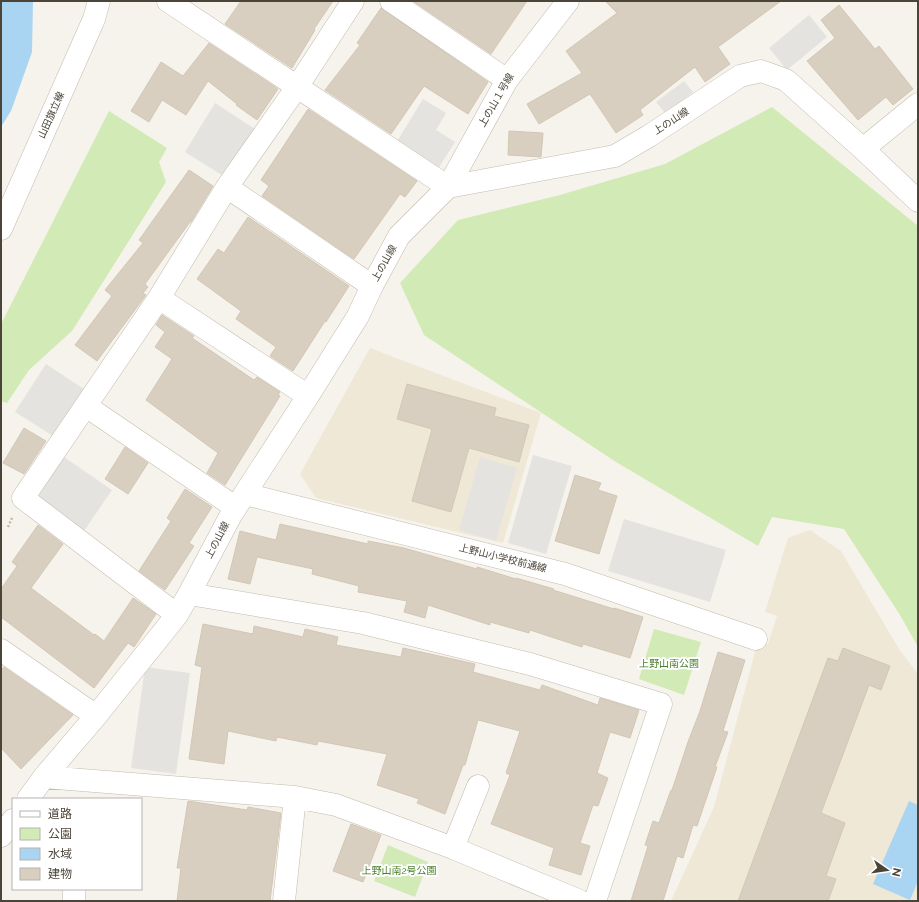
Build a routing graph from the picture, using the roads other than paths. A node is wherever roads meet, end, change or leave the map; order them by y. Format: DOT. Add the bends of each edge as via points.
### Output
graph roads {
  1 [pos="99,1"];
  2 [pos="168,1"];
  3 [pos="353,1"];
  4 [pos="391,1"];
  5 [pos="568,1"];
  6 [pos="507,80"];
  7 [pos="297,87"];
  8 [pos="918,104"];
  9 [pos="863,149"];
  10 [pos="227,187"];
  11 [pos="448,187"];
  12 [pos="918,201"];
  13 [pos="1,229"];
  14 [pos="372,286"];
  15 [pos="159,298"];
  16 [pos="308,396"];
  17 [pos="86,406"];
  18 [pos="240,501"];
  19 [pos="189,594"];
  20 [pos="176,615"];
  21 [pos="756,639"];
  22 [pos="1,650"];
  23 [pos="96,716"];
  24 [pos="44,777"];
  25 [pos="478,786"];
  26 [pos="295,797"];
  27 [pos="29,798"];
  28 [pos="12,821"];
  29 [pos="1,836"];
  30 [pos="453,848"];
  31 [pos="74,890"];
  32 [pos="74,901"];
  33 [pos="284,901"];
  34 [pos="580,901"];
  35 [pos="595,901"];
  1 -- 13 [label="street, 山田旗立線" via="94,19"];
  2 -- 7 [label="street"];
  3 -- 7 [label="street"];
  4 -- 6 [label="street"];
  5 -- 6 [label="street, 上の山１号線"];
  6 -- 11 [label="street, 上の山１号線"];
  7 -- 10 [label="street"];
  7 -- 11 [label="street"];
  8 -- 9 [label="street"];
  9 -- 11 [label="street, 上の山線" via="786,80 761,71 740,76 615,156"];
  9 -- 12 [label="street, 上の山線"];
  10 -- 14 [label="street"];
  10 -- 15 [label="street"];
  11 -- 14 [label="street, 上の山線" via="399,236"];
  14 -- 16 [label="street, 上の山線" via="358,316"];
  15 -- 16 [label="street"];
  15 -- 17 [label="street"];
  16 -- 18 [label="street, 上の山線"];
  17 -- 18 [label="street"];
  17 -- 20 [label="street" via="23,498"];
  18 -- 19 [label="street, 上の山線"];
  18 -- 21 [label="street, 上野山小学校前通線" via="565,574"];
  19 -- 20 [label="street, 上の山線"];
  19 -- 35 [label="street" via="363,623 530,664 661,704"];
  20 -- 23 [label="street, 上の山線"];
  22 -- 23 [label="street"];
  23 -- 24 [label="street, 上の山線"];
  24 -- 26 [label="street"];
  24 -- 27 [label="street, 上の山線"];
  25 -- 30 [label="street"];
  26 -- 30 [label="street" via="336,805"];
  26 -- 33 [label="street"];
  28 -- 29 [label="street"];
  30 -- 34 [label="street"];
  31 -- 32 [label="street"];
}
